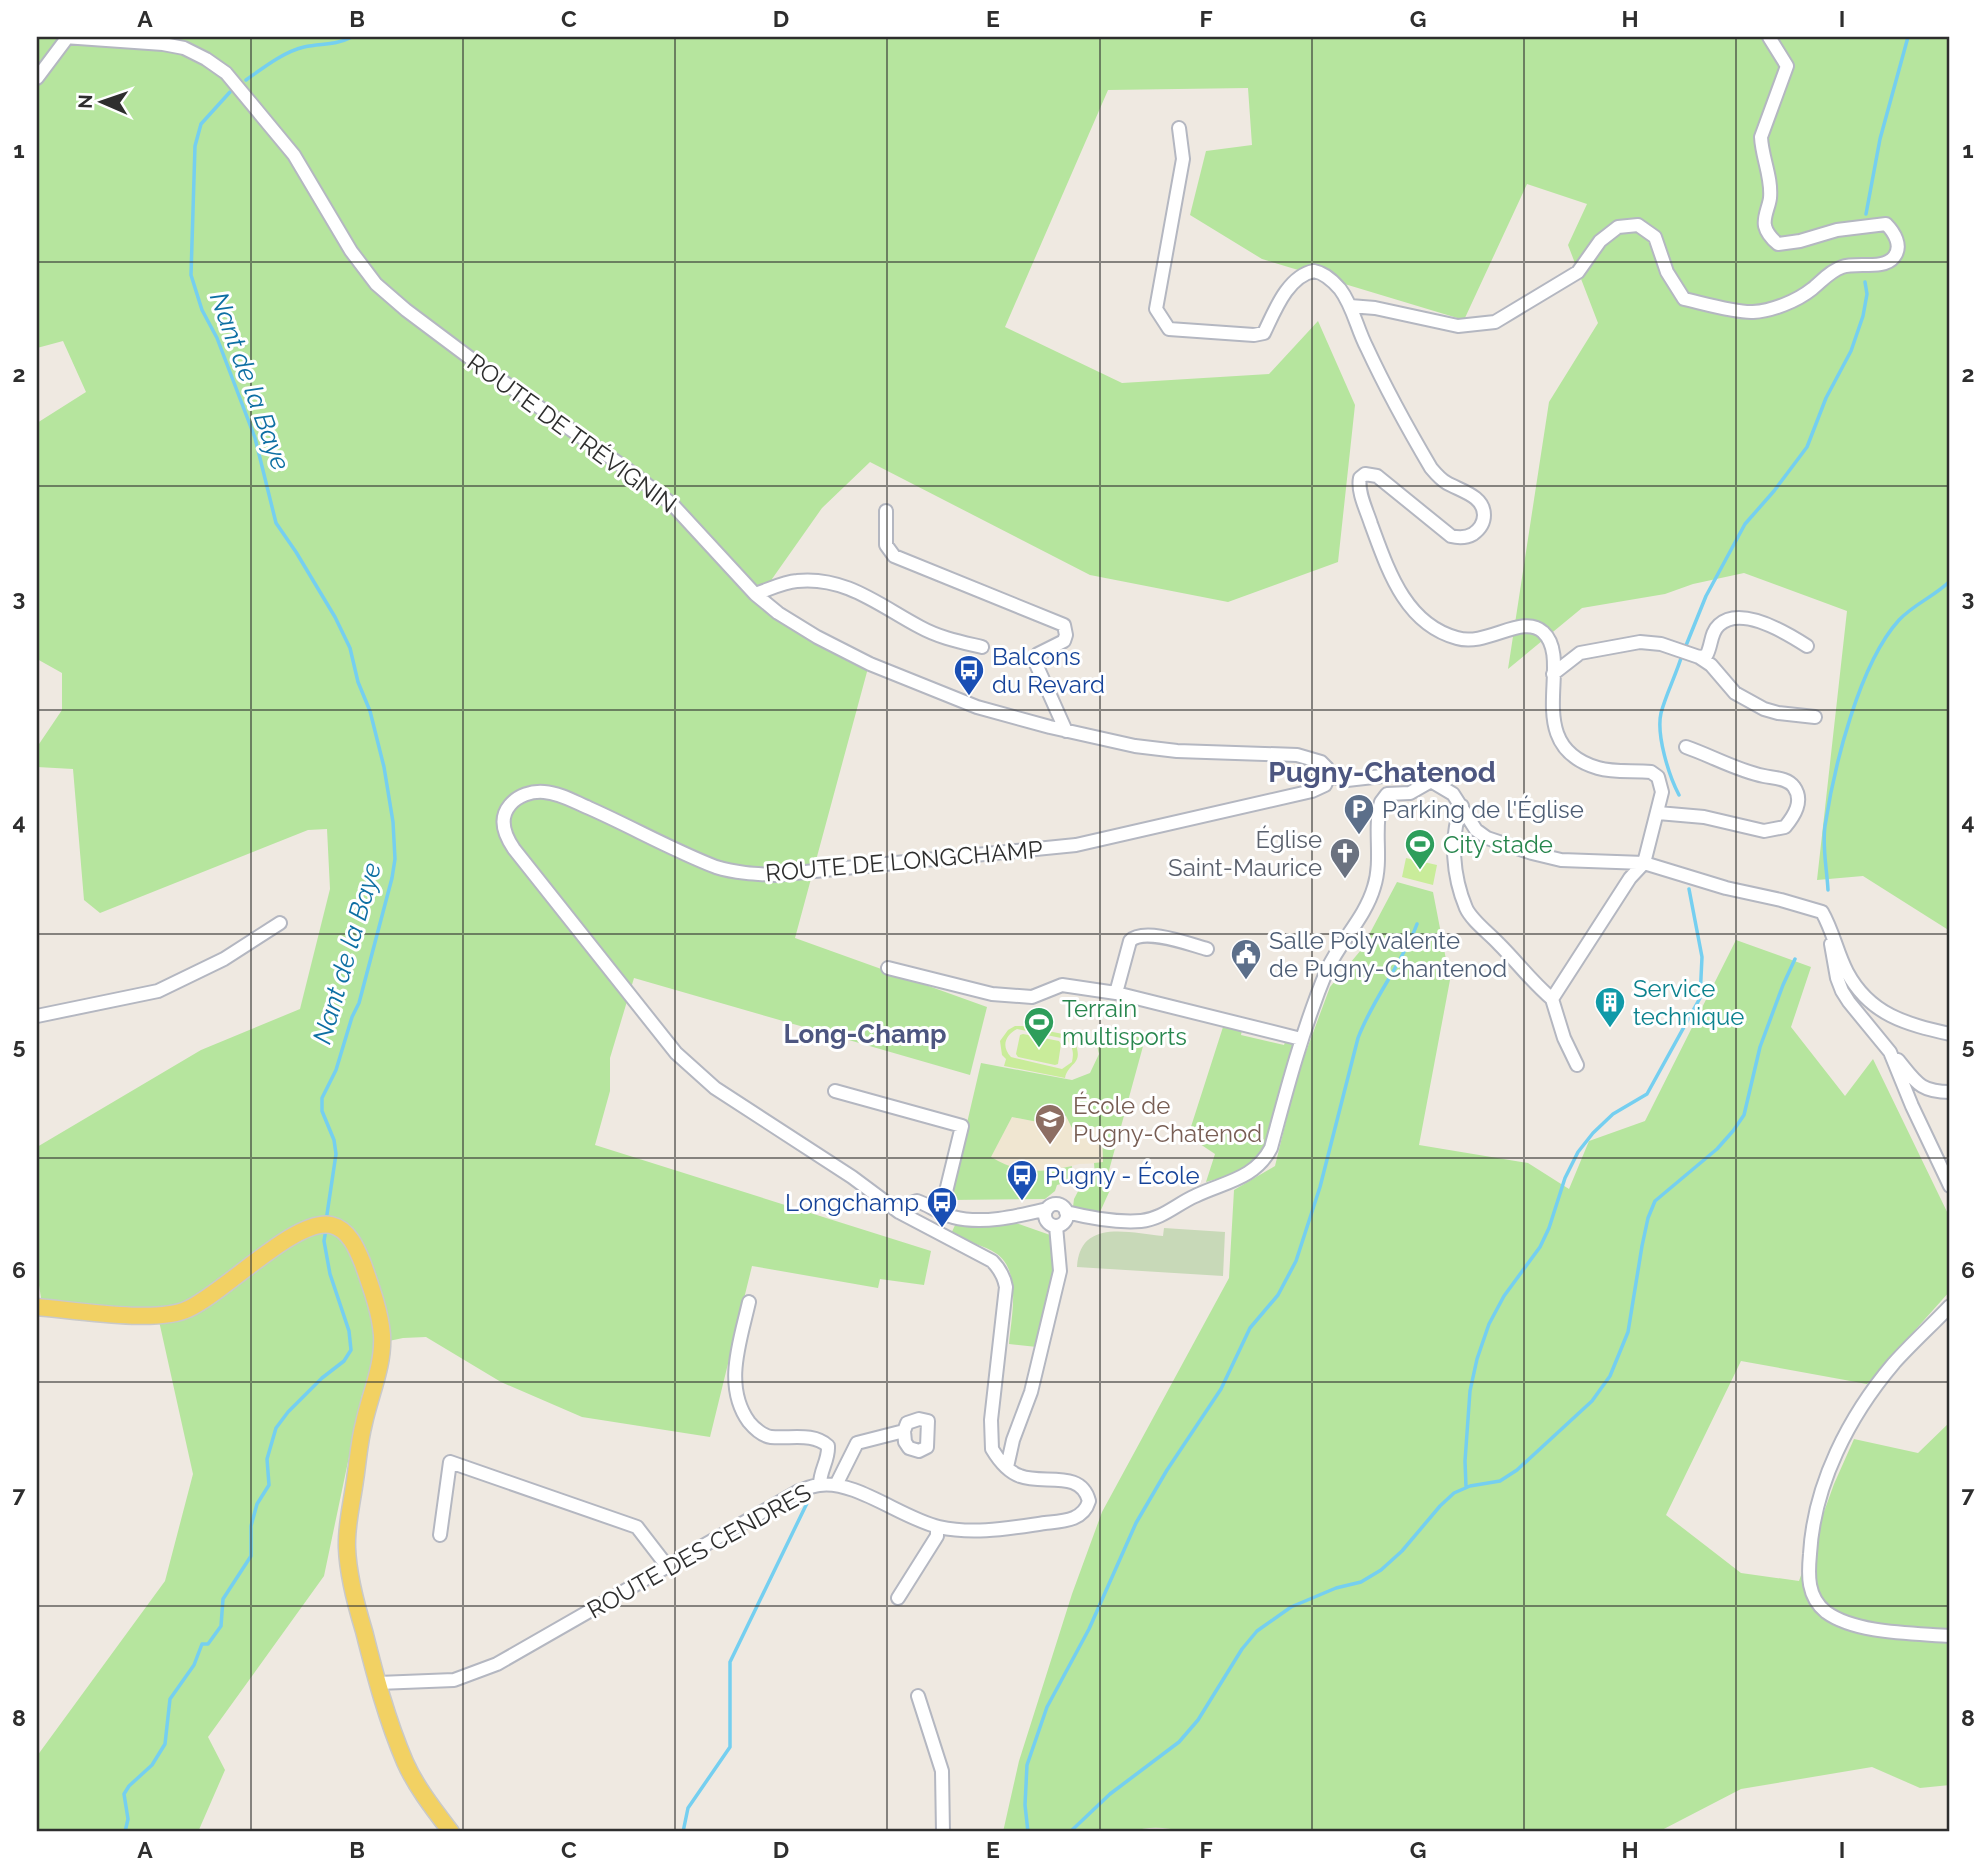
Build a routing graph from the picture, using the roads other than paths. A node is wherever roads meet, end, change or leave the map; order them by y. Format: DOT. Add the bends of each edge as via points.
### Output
graph roads {
  1 [pos="1769,37"];
  2 [pos="66,38"];
  3 [pos="37,78"];
  4 [pos="1179,128"];
  5 [pos="1350,306"];
  6 [pos="886,511"];
  7 [pos="755,594"];
  8 [pos="1807,646"];
  9 [pos="982,647"];
  10 [pos="1694,656"];
  11 [pos="1553,674"];
  12 [pos="1815,717"];
  13 [pos="1066,731"];
  14 [pos="1686,747"];
  15 [pos="1329,776"];
  16 [pos="1432,781"];
  17 [pos="1462,806"];
  18 [pos="1658,813"];
  19 [pos="1644,863"];
  20 [pos="280,923"];
  21 [pos="1828,923"];
  22 [pos="1207,949"];
  23 [pos="888,968"];
  24 [pos="1116,993"];
  25 [pos="1552,999"];
  26 [pos="37,1016"];
  27 [pos="1950,1034"];
  28 [pos="1301,1040"];
  29 [pos="1891,1052"];
  30 [pos="1577,1065"];
  31 [pos="835,1091"];
  32 [pos="1950,1092"];
  33 [pos="1950,1186"];
  34 [pos="935,1208"];
  35 [pos="904,1214"];
  36 [pos="1056,1218"];
  37 [pos="749,1302"];
  38 [pos="1950,1306"];
  39 [pos="37,1307"];
  40 [pos="904,1431"];
  41 [pos="1007,1467"];
  42 [pos="820,1485"];
  43 [pos="836,1485"];
  44 [pos="937,1527"];
  45 [pos="440,1535"];
  46 [pos="667,1566"];
  47 [pos="898,1598"];
  48 [pos="1950,1636"];
  49 [pos="378,1683"];
  50 [pos="918,1696"];
  51 [pos="425,1796"];
  52 [pos="452,1832"];
  53 [pos="464,1832"];
  54 [pos="943,1832"];
  1 -- 5 [label="street" via="1787,66 1761,137 1769,175 1764,223 1769,237 1778,244 1837,229 1886,224 1898,247 1894,257 1832,271 1810,291 1787,303 1752,312 1684,299 1667,272 1655,237 1638,225 1618,228 1600,241 1578,272 1496,322 1458,326"];
  2 -- 3 [label="street"];
  2 -- 7 [label="street, ROUTE DE TRÉVIGNIN" via="184,48 226,73 294,155 376,284 672,504"];
  4 -- 5 [label="street" via="1184,159 1156,309 1169,329 1264,332 1293,283 1314,271 1327,276"];
  5 -- 11 [label="street" via="1368,350 1431,468 1481,503 1484,511 1477,531 1460,538 1451,536 1382,480 1364,474 1360,491 1397,588 1422,619 1458,639 1487,639 1520,625 1540,628 1550,644"];
  6 -- 13 [label="street" via="886,545 894,556 1064,625 1064,641 1038,654 1036,664"];
  7 -- 9 [label="street" via="796,581 842,585 922,628"];
  7 -- 13 [label="street, ROUTE DE TRÉVIGNIN" via="778,614 870,664 977,707"];
  8 -- 10 [label="street" via="1785,631 1739,617 1717,626 1706,656"];
  10 -- 11 [label="street" via="1640,642 1580,653"];
  10 -- 12 [label="street" via="1711,665 1748,701 1778,713"];
  11 -- 18 [label="street" via="1552,712 1559,738 1576,757 1596,768 1655,774 1662,785"];
  13 -- 15 [label="street, ROUTE DE TRÉVIGNIN" via="1177,751 1297,755 1321,762"];
  14 -- 18 [label="street" via="1786,781 1798,797 1796,813 1785,827 1764,831 1704,817"];
  15 -- 16 [label="street" via="1347,780 1400,775"];
  15 -- 35 [label="street, ROUTE DE LONGCHAMP" via="1325,785 1312,791 1076,845 775,875 720,868 558,794 534,792 511,804 504,828 514,849 676,1053 715,1088"];
  16 -- 17 [label="street"];
  16 -- 28 [label="street" via="1410,793 1387,794 1381,802 1374,888 1329,967"];
  17 -- 19 [label="street" via="1476,830 1487,838 1532,853 1562,860"];
  17 -- 25 [label="street" via="1454,837 1455,872 1467,910"];
  18 -- 19 [label="street"];
  19 -- 21 [label="street" via="1822,912"];
  19 -- 25 [label="street"];
  20 -- 26 [label="street" via="224,959 158,991"];
  21 -- 27 [label="street" via="1862,995 1889,1016"];
  21 -- 29 [label="street" via="1842,990"];
  22 -- 24 [label="street" via="1150,935 1134,936"];
  23 -- 24 [label="street" via="992,994 1032,997 1062,985"];
  24 -- 28 [label="street"];
  25 -- 30 [label="street"];
  28 -- 36 [label="street" via="1271,1148 1255,1168 1154,1219"];
  29 -- 32 [label="street" via="1930,1092"];
  29 -- 33 [label="street"];
  31 -- 34 [label="street" via="962,1126"];
  34 -- 35 [label="street" via="917,1201 908,1204"];
  34 -- 36 [label="street" via="952,1217 977,1220"];
  35 -- 41 [label="street, ROUTE DE LONGCHAMP" via="992,1261 1004,1277 991,1439 992,1449"];
  36 -- 41 [label="street" via="1060,1271 1031,1392"];
  37 -- 42 [label="street" via="735,1368 740,1409 767,1437 820,1439 828,1446"];
  38 -- 48 [label="street" via="1894,1363 1853,1421 1820,1494 1811,1528 1808,1572 1816,1601 1834,1617 1867,1627"];
  39 -- 49 [label="main road" via="145,1316 176,1314 206,1300 276,1247 313,1226 340,1228 352,1241 382,1336 359,1444 347,1548"];
  40 -- 43 [label="street" via="857,1443"];
  41 -- 44 [label="street, ROUTE DES CENDRES" via="1023,1478 1078,1484 1088,1495 1087,1508 1068,1520 987,1531"];
  42 -- 43 [label="street, ROUTE DES CENDRES"];
  42 -- 46 [label="street, ROUTE DES CENDRES" via="799,1491"];
  43 -- 44 [label="street, ROUTE DES CENDRES"];
  44 -- 47 [label="street" via="937,1536"];
  45 -- 46 [label="street" via="450,1462 637,1527"];
  46 -- 49 [label="street, ROUTE DES CENDRES" via="497,1664 454,1680"];
  49 -- 51 [label="main road" via="406,1763"];
  50 -- 54 [label="street" via="942,1771"];
  51 -- 52 [label="main road"];
  51 -- 53 [label="main road"];
}
